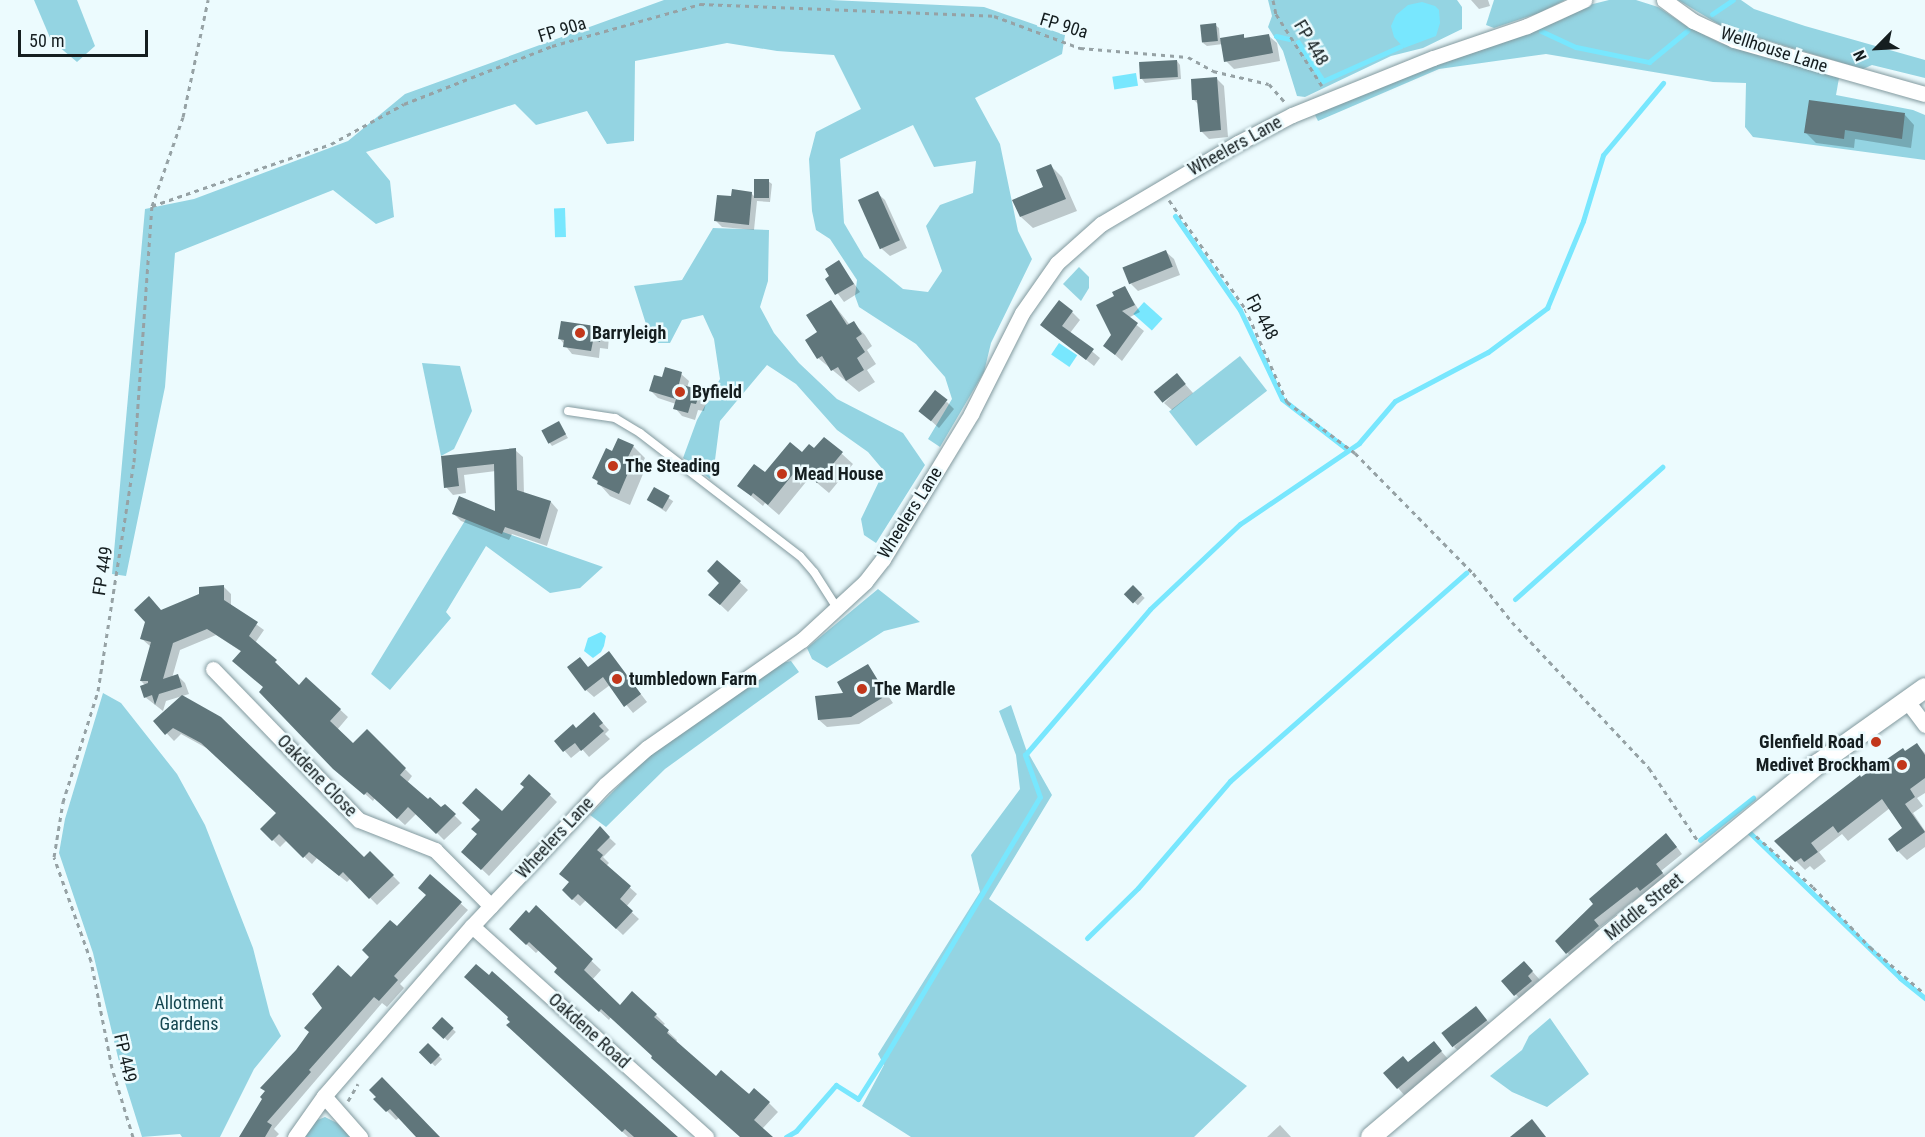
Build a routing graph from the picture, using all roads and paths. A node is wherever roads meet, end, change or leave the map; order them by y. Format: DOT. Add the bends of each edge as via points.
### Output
graph roads {
  1 [pos="208,0"];
  2 [pos="1273,0"];
  3 [pos="1584,0"];
  4 [pos="1664,0"];
  5 [pos="1925,94"];
  6 [pos="1331,98"];
  7 [pos="1292,115"];
  8 [pos="1161,189"];
  9 [pos="152,206"];
  10 [pos="568,411"];
  11 [pos="838,610"];
  12 [pos="213,669"];
  13 [pos="1925,688"];
  14 [pos="1907,701"];
  15 [pos="1925,725"];
  16 [pos="1745,825"];
  17 [pos="1708,856"];
  18 [pos="491,906"];
  19 [pos="472,926"];
  20 [pos="1925,994"];
  21 [pos="324,1096"];
  22 [pos="132,1137"];
  23 [pos="295,1137"];
  24 [pos="360,1137"];
  25 [pos="706,1137"];
  26 [pos="1371,1137"];
  1 -- 9 [label="path, FP 449" via="183,117"];
  2 -- 6 [label="path, FP 448" via="1276,14"];
  3 -- 6 [label="street, Wheelers Lane" via="1527,26"];
  4 -- 5 [label="street, Wellhouse Lane" via="1693,21 1734,40"];
  6 -- 7 [label="street, Wheelers Lane"];
  7 -- 8 [label="street, Wheelers Lane"];
  7 -- 9 [label="path, FP 90a" via="1269,84 1213,70 1188,57 1080,48 994,16 700,3 552,46 404,104 331,144"];
  8 -- 11 [label="street, Wheelers Lane" via="1101,224 1057,263 1022,313 971,414 883,559"];
  8 -- 17 [label="path, Fp 448" via="1245,308 1287,402 1355,453 1473,573 1512,622 1649,768"];
  9 -- 22 [label="path, FP 449" via="130,484 98,691 63,802 54,857 91,961 112,1068"];
  10 -- 11 [label="lane" via="615,418 640,433 800,556"];
  11 -- 18 [label="street, Wheelers Lane" via="792,648 647,748 604,785"];
  12 -- 18 [label="street, Oakdene Close" via="359,820 435,850"];
  13 -- 14 [label="street, Middle Street"];
  14 -- 15 [label="street"];
  14 -- 16 [label="street, Middle Street" via="1818,764"];
  16 -- 17 [label="street, Middle Street"];
  16 -- 20 [label="path" via="1813,887 1870,947"];
  17 -- 26 [label="street, Middle Street"];
  18 -- 19 [label="street, Wheelers Lane"];
  19 -- 21 [label="street, Wheelers Lane"];
  19 -- 25 [label="street, Oakdene Road"];
  21 -- 23 [label="street, Wheelers Lane"];
  21 -- 24 [label="street"];
}
